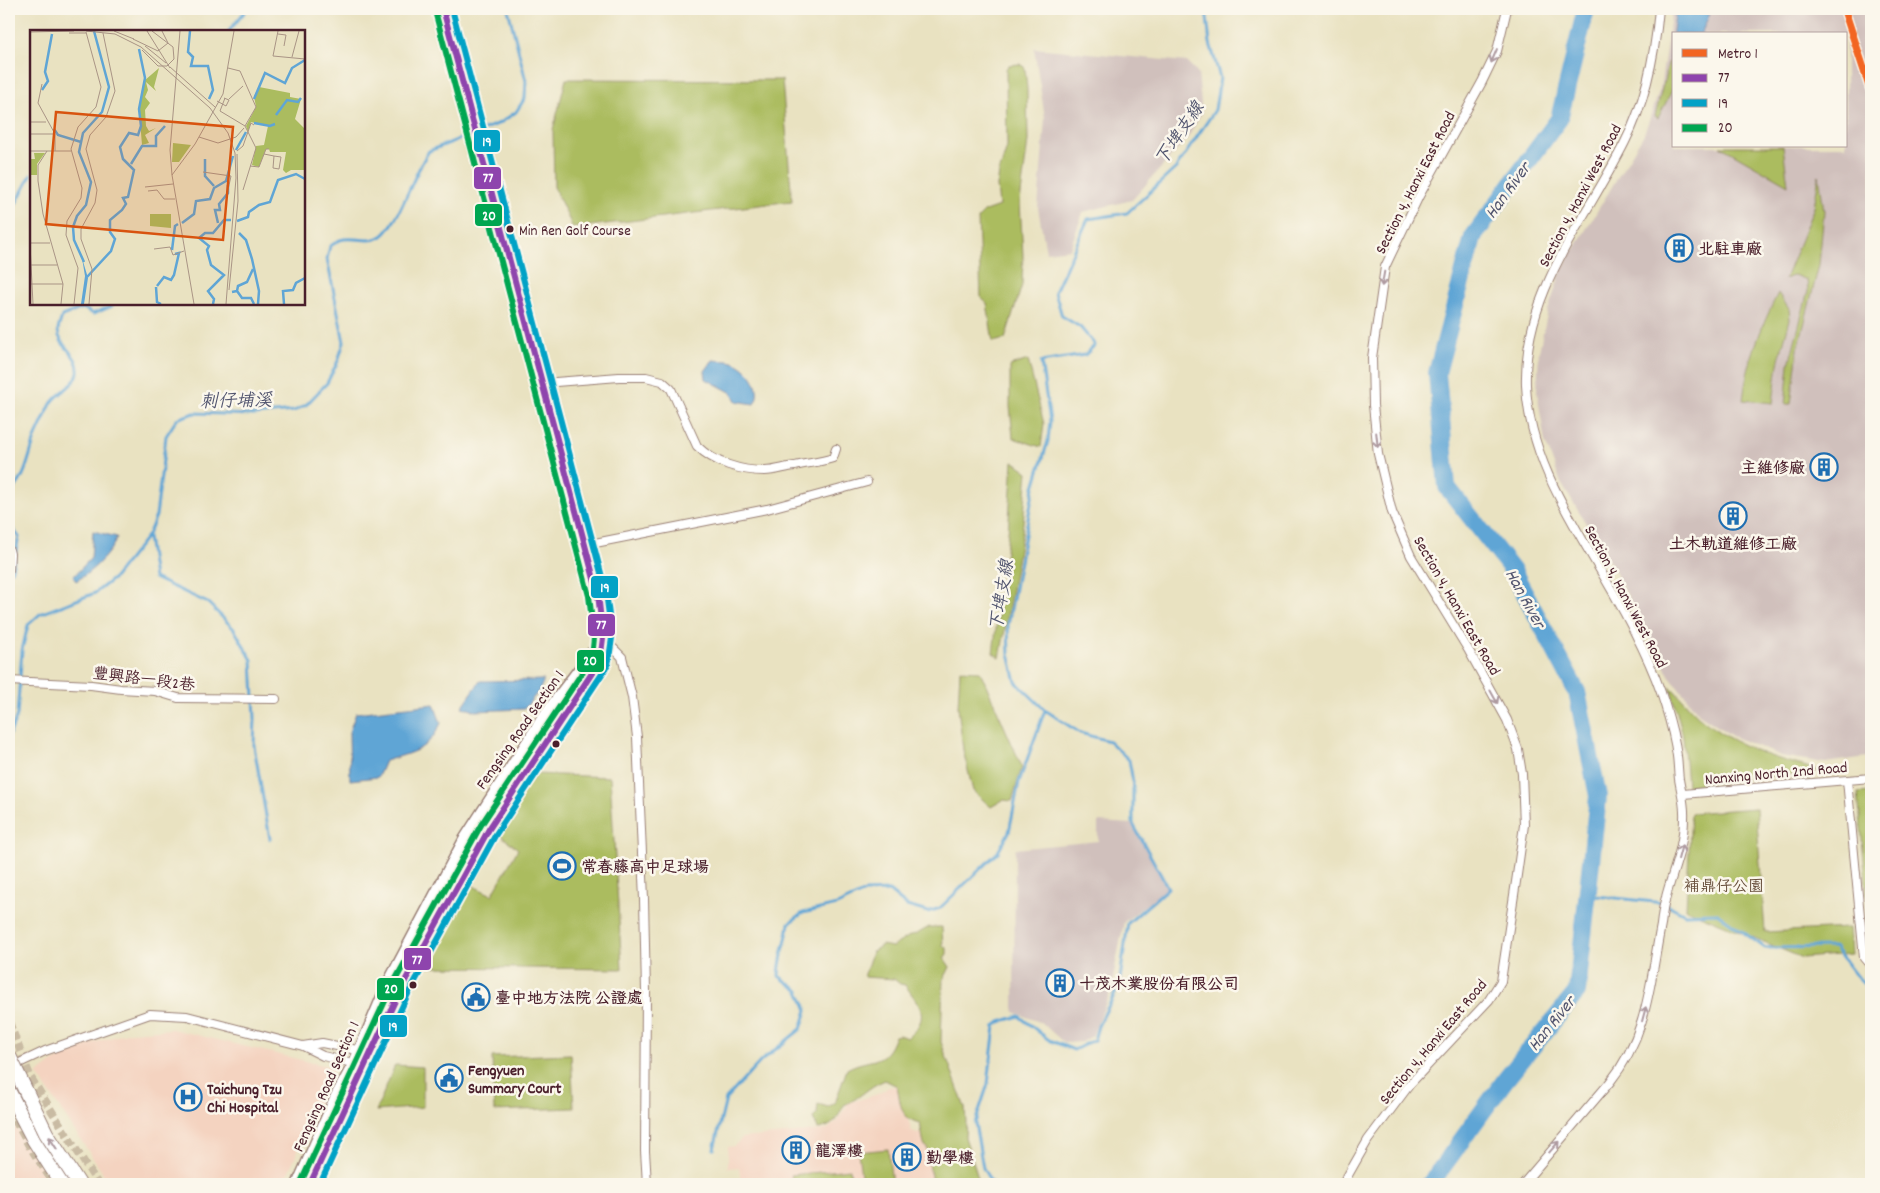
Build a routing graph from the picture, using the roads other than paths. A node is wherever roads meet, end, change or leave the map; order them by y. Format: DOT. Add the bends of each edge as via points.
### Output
graph roads {
  1 [pos="443,9"];
  2 [pos="1507,9"];
  3 [pos="1659,9"];
  4 [pos="543,383"];
  5 [pos="836,449"];
  6 [pos="867,482"];
  7 [pos="585,545"];
  8 [pos="9,550"];
  9 [pos="9,570"];
  10 [pos="603,638"];
  11 [pos="10,681"];
  12 [pos="276,699"];
  13 [pos="1871,778"];
  14 [pos="1847,780"];
  15 [pos="1683,794"];
  16 [pos="1868,958"];
  17 [pos="1871,966"];
  18 [pos="303,1046"];
  19 [pos="359,1050"];
  20 [pos="372,1052"];
  21 [pos="9,1056"];
  22 [pos="354,1064"];
  23 [pos="366,1066"];
  24 [pos="9,1068"];
  25 [pos="9,1092"];
  26 [pos="62,1184"];
  27 [pos="79,1184"];
  28 [pos="298,1184"];
  29 [pos="310,1184"];
  30 [pos="647,1184"];
  31 [pos="1343,1184"];
  32 [pos="1523,1184"];
  1 -- 4 [label="street"];
  2 -- 31 [label="street, Section 4, Hanxi East Road, one-way" via="1497,51 1385,267 1372,358 1378,454 1392,512 1411,556 1507,720 1518,750 1522,774 1524,825 1501,981 1489,1000 1410,1084 1368,1140"];
  3 -- 15 [label="street, Section 4, Hanxi West Road" via="1655,51 1642,101 1626,141 1548,281 1528,347 1526,382 1529,416 1540,456 1557,497 1645,654 1664,702"];
  4 -- 5 [label="street" via="620,377 662,381 671,389 697,446 723,463 743,469 766,471 823,461 833,458"];
  4 -- 7 [label="street"];
  6 -- 7 [label="street" via="767,510"];
  7 -- 10 [label="street" via="598,594"];
  8 -- 9 [label="street"];
  10 -- 19 [label="street, Fengsing Road Section 1" via="547,712 465,838 388,984"];
  10 -- 20 [label="street, Fengsing Road Section 1" via="600,661 489,829 400,990"];
  10 -- 30 [label="street" via="622,657 637,737 644,899"];
  11 -- 12 [label="street, 豐興路一段2巷" via="156,691 178,698"];
  13 -- 14 [label="street, Nanxing North 2nd Road"];
  14 -- 15 [label="street, Nanxing North 2nd Road"];
  14 -- 16 [label="street"];
  32 -- 15 [label="street, Section 4, Hanxi West Road, one-way" via="1610,1082 1631,1051 1645,1013 1665,898 1682,843"];
  16 -- 17 [label="street"];
  18 -- 19 [label="street" via="322,1043"];
  18 -- 22 [label="street" via="323,1056"];
  18 -- 24 [label="street" via="187,1016 150,1014 45,1051"];
  19 -- 20 [label="street"];
  19 -- 22 [label="street, Fengsing Road Section 1"];
  20 -- 23 [label="street, Fengsing Road Section 1"];
  27 -- 21 [label="highway, one-way, bridge" via="46,1133"];
  22 -- 23 [label="street"];
  22 -- 28 [label="street, Fengsing Road Section 1"];
  23 -- 29 [label="street, Fengsing Road Section 1"];
  25 -- 26 [label="highway"];
}
